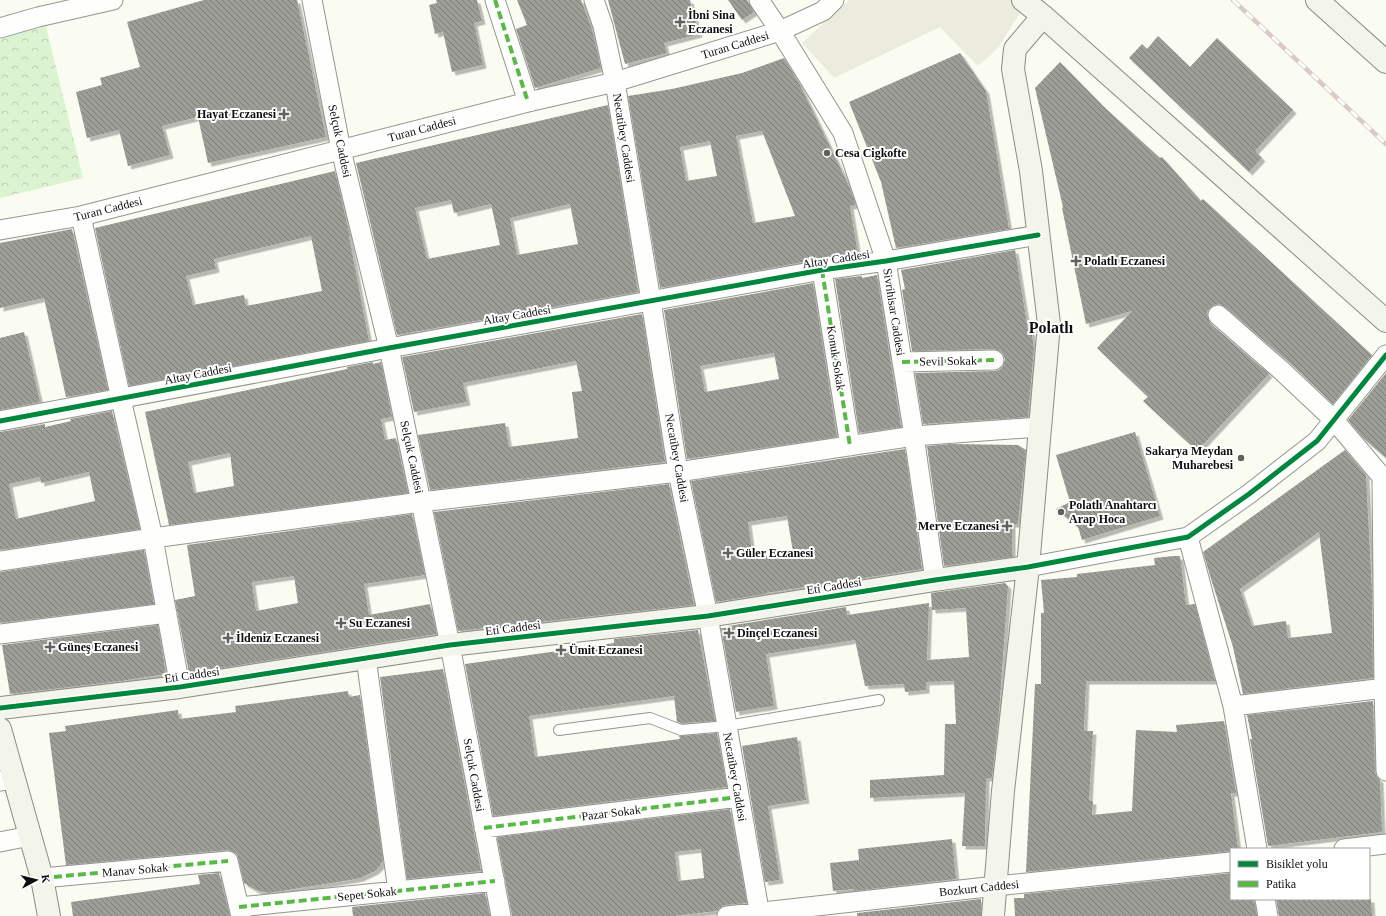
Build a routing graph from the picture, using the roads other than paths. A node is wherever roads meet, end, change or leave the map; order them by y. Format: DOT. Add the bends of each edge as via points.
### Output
graph roads {
  1 [pos="113,0"];
  2 [pos="312,0"];
  3 [pos="495,0"];
  4 [pos="594,0"];
  5 [pos="759,0"];
  6 [pos="834,0"];
  7 [pos="1023,0"];
  8 [pos="1317,0"];
  9 [pos="35,8"];
  10 [pos="1043,16"];
  11 [pos="0,28"];
  12 [pos="780,32"];
  13 [pos="1386,62"];
  14 [pos="615,82"];
  15 [pos="528,102"];
  16 [pos="341,150"];
  17 [pos="82,216"];
  18 [pos="0,230"];
  19 [pos="1038,234"];
  20 [pos="886,261"];
  21 [pos="822,270"];
  22 [pos="651,301"];
  23 [pos="1218,315"];
  24 [pos="1386,321"];
  25 [pos="389,348"];
  26 [pos="1386,355"];
  27 [pos="994,360"];
  28 [pos="902,362"];
  29 [pos="121,399"];
  30 [pos="1334,420"];
  31 [pos="0,421"];
  32 [pos="1040,427"];
  33 [pos="914,436"];
  34 [pos="850,446"];
  35 [pos="678,472"];
  36 [pos="421,502"];
  37 [pos="1385,528"];
  38 [pos="154,538"];
  39 [pos="1188,538"];
  40 [pos="0,561"];
  41 [pos="1028,567"];
  42 [pos="935,580"];
  43 [pos="167,613"];
  44 [pos="708,616"];
  45 [pos="0,634"];
  46 [pos="450,645"];
  47 [pos="366,658"];
  48 [pos="180,687"];
  49 [pos="1385,688"];
  50 [pos="880,700"];
  51 [pos="1233,706"];
  52 [pos="0,708"];
  53 [pos="727,726"];
  54 [pos="0,729"];
  55 [pos="558,730"];
  56 [pos="1386,771"];
  57 [pos="7,780"];
  58 [pos="739,797"];
  59 [pos="484,828"];
  60 [pos="30,836"];
  61 [pos="0,842"];
  62 [pos="1386,844"];
  63 [pos="1257,848"];
  64 [pos="1352,848"];
  65 [pos="1230,862"];
  66 [pos="42,878"];
  67 [pos="495,881"];
  68 [pos="996,886"];
  69 [pos="398,891"];
  70 [pos="1265,900"];
  71 [pos="240,912"];
  72 [pos="760,914"];
  73 [pos="50,916"];
  74 [pos="501,916"];
  75 [pos="727,916"];
  76 [pos="993,916"];
  77 [pos="1268,916"];
  1 -- 9 [label="street"];
  2 -- 16 [label="street, Selçuk Caddesi"];
  3 -- 15 [label="street"];
  4 -- 14 [label="street, Necatibey Caddesi" via="603,26"];
  5 -- 12 [label="street, Sivrihisar Caddesi"];
  6 -- 12 [label="street, Turan Caddesi" via="823,10"];
  7 -- 10 [label="street"];
  8 -- 13 [label="street"];
  9 -- 11 [label="street"];
  10 -- 19 [label="street" via="1015,48 1013,69 1031,170"];
  10 -- 24 [label="street"];
  12 -- 14 [label="street, Turan Caddesi"];
  12 -- 20 [label="street, Sivrihisar Caddesi" via="843,133"];
  14 -- 15 [label="street, Turan Caddesi"];
  14 -- 22 [label="street, Necatibey Caddesi"];
  15 -- 16 [label="street, Turan Caddesi"];
  16 -- 17 [label="street, Turan Caddesi"];
  16 -- 25 [label="street, Selçuk Caddesi"];
  17 -- 18 [label="street, Turan Caddesi"];
  17 -- 29 [label="street"];
  19 -- 20 [label="street, Altay Caddesi"];
  19 -- 32 [label="street" via="1049,324"];
  20 -- 21 [label="street, Altay Caddesi"];
  20 -- 28 [label="street, Sivrihisar Caddesi"];
  21 -- 22 [label="street, Altay Caddesi"];
  21 -- 34 [label="street, Konuk Sokak"];
  22 -- 25 [label="street, Altay Caddesi"];
  22 -- 35 [label="street, Necatibey Caddesi"];
  23 -- 30 [label="street"];
  25 -- 29 [label="street, Altay Caddesi"];
  25 -- 36 [label="street, Selçuk Caddesi"];
  26 -- 30 [label="street"];
  27 -- 28 [label="street, Sevil Sokak"];
  28 -- 33 [label="street, Sivrihisar Caddesi"];
  29 -- 31 [label="street, Altay Caddesi"];
  29 -- 38 [label="street"];
  30 -- 37 [label="street" via="1382,477"];
  30 -- 39 [label="street" via="1317,441"];
  32 -- 33 [label="street"];
  32 -- 41 [label="street"];
  33 -- 34 [label="street"];
  33 -- 42 [label="street, Sivrihisar Caddesi"];
  34 -- 35 [label="street"];
  35 -- 36 [label="street"];
  35 -- 44 [label="street, Necatibey Caddesi"];
  36 -- 38 [label="street"];
  36 -- 46 [label="street, Selçuk Caddesi"];
  37 -- 49 [label="street"];
  38 -- 40 [label="street"];
  38 -- 43 [label="street"];
  39 -- 41 [label="street"];
  39 -- 51 [label="street"];
  41 -- 42 [label="street, Eti Caddesi"];
  41 -- 68 [label="street" via="1003,791"];
  42 -- 44 [label="street, Eti Caddesi"];
  43 -- 45 [label="street"];
  43 -- 48 [label="street"];
  44 -- 46 [label="street, Eti Caddesi"];
  44 -- 53 [label="street, Necatibey Caddesi"];
  46 -- 47 [label="street, Eti Caddesi"];
  46 -- 59 [label="street, Selçuk Caddesi"];
  47 -- 48 [label="street, Eti Caddesi"];
  47 -- 69 [label="street"];
  48 -- 52 [label="street, Eti Caddesi"];
  49 -- 51 [label="street"];
  49 -- 56 [label="street"];
  50 -- 53 [label="lane"];
  51 -- 63 [label="street"];
  53 -- 55 [label="lane" via="681,730 650,718"];
  53 -- 58 [label="street, Necatibey Caddesi"];
  54 -- 57 [label="street"];
  57 -- 60 [label="street"];
  58 -- 59 [label="street, Pazar Sokak"];
  58 -- 72 [label="street, Necatibey Caddesi"];
  59 -- 67 [label="street, Selçuk Caddesi"];
  60 -- 61 [label="street"];
  60 -- 66 [label="street"];
  62 -- 64 [label="street"];
  65 -- 68 [label="street, Bozkurt Caddesi"];
  66 -- 71 [label="street, Manav Sokak" via="228,861"];
  66 -- 73 [label="street"];
  67 -- 69 [label="street, Sepet Sokak"];
  67 -- 74 [label="street, Selçuk Caddesi"];
  68 -- 72 [label="street, Bozkurt Caddesi"];
  68 -- 76 [label="street"];
  69 -- 71 [label="street, Sepet Sokak"];
  70 -- 77 [label="street"];
  72 -- 75 [label="street, Bozkurt Caddesi"];
}
